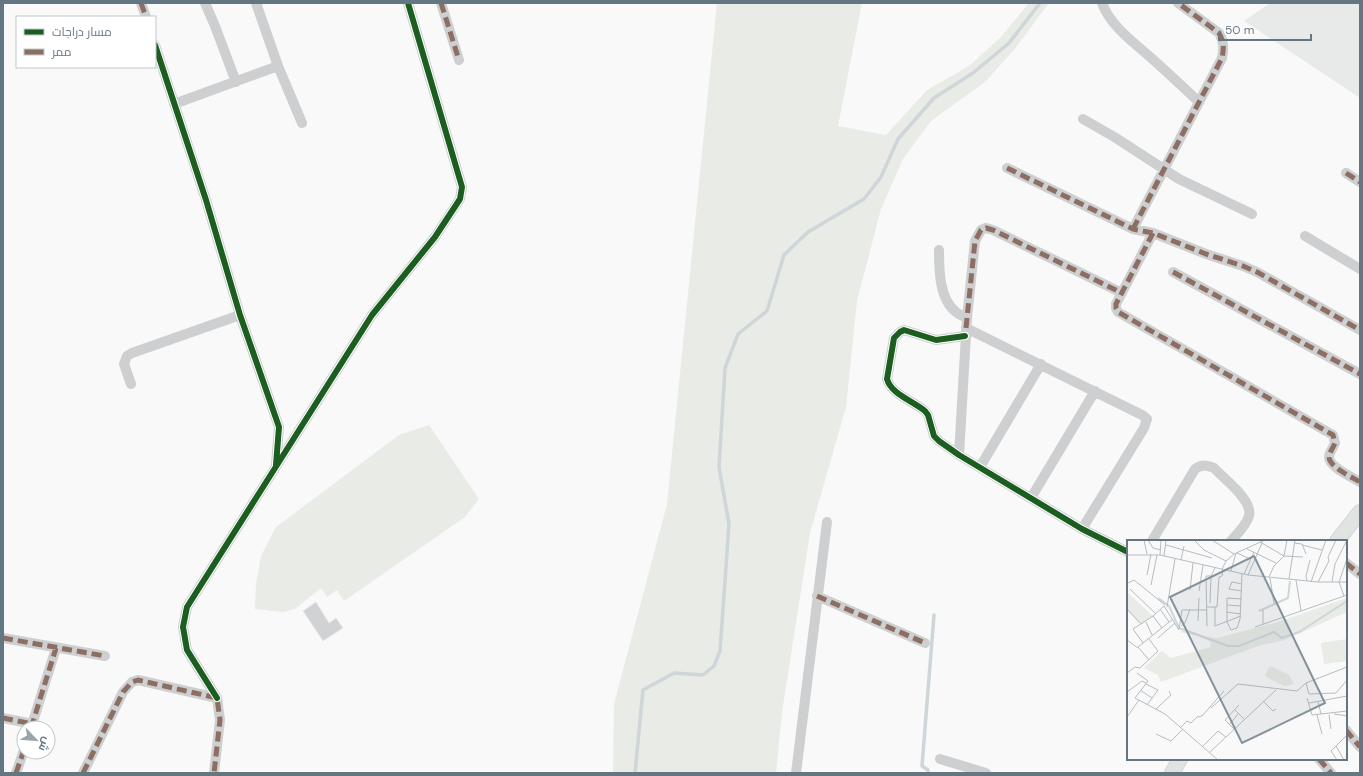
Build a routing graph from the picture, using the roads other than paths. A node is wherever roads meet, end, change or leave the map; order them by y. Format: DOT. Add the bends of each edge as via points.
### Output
graph roads {
  1 [pos="141,3"];
  2 [pos="204,3"];
  3 [pos="256,3"];
  4 [pos="408,3"];
  5 [pos="441,3"];
  6 [pos="1102,3"];
  7 [pos="1178,3"];
  8 [pos="146,16"];
  9 [pos="156,48"];
  10 [pos="459,60"];
  11 [pos="278,66"];
  12 [pos="236,82"];
  13 [pos="1200,102"];
  14 [pos="174,104"];
  15 [pos="1083,120"];
  16 [pos="302,123"];
  17 [pos="1007,168"];
  18 [pos="1164,170"];
  19 [pos="1346,173"];
  20 [pos="1360,182"];
  21 [pos="1252,214"];
  22 [pos="1133,229"];
  23 [pos="1153,233"];
  24 [pos="1305,236"];
  25 [pos="939,250"];
  26 [pos="1360,269"];
  27 [pos="1173,272"];
  28 [pos="1122,293"];
  29 [pos="240,315"];
  30 [pos="965,330"];
  31 [pos="1360,330"];
  32 [pos="1041,364"];
  33 [pos="1360,374"];
  34 [pos="131,384"];
  35 [pos="1095,391"];
  36 [pos="959,456"];
  37 [pos="980,467"];
  38 [pos="275,468"];
  39 [pos="1360,482"];
  40 [pos="1031,498"];
  41 [pos="1360,512"];
  42 [pos="826,522"];
  43 [pos="1082,529"];
  44 [pos="1153,540"];
  45 [pos="1232,540"];
  46 [pos="1338,540"];
  47 [pos="1127,552"];
  48 [pos="1347,564"];
  49 [pos="1360,574"];
  50 [pos="817,596"];
  51 [pos="3,638"];
  52 [pos="925,643"];
  53 [pos="56,648"];
  54 [pos="104,656"];
  55 [pos="217,698"];
  56 [pos="3,718"];
  57 [pos="34,720"];
  58 [pos="16,722"];
  59 [pos="1347,731"];
  60 [pos="1358,741"];
  61 [pos="940,759"];
  62 [pos="21,760"];
  63 [pos="1179,760"];
  64 [pos="1320,760"];
  65 [pos="16,773"];
  66 [pos="83,773"];
  67 [pos="214,773"];
  68 [pos="796,773"];
  69 [pos="986,773"];
  70 [pos="1172,773"];
  71 [pos="1331,773"];
  1 -- 8 [label="street"];
  2 -- 12 [label="street"];
  3 -- 11 [label="street"];
  4 -- 38 [label="street" via="462,187 460,200 435,237 372,315"];
  5 -- 10 [label="street"];
  6 -- 13 [label="street" via="1113,22"];
  7 -- 13 [label="street" via="1219,33 1223,40 1222,58"];
  9 -- 14 [label="street"];
  11 -- 12 [label="street"];
  11 -- 16 [label="street"];
  12 -- 14 [label="street"];
  13 -- 18 [label="street"];
  14 -- 29 [label="street"];
  15 -- 18 [label="street" via="1116,138"];
  17 -- 22 [label="street"];
  18 -- 21 [label="street"];
  18 -- 22 [label="street"];
  19 -- 20 [label="street"];
  22 -- 23 [label="street"];
  23 -- 28 [label="street"];
  23 -- 31 [label="street" via="1257,272"];
  24 -- 26 [label="street"];
  25 -- 30 [label="street" via="945,300 956,312"];
  27 -- 33 [label="street"];
  28 -- 30 [label="street" via="986,228 981,230 975,242"];
  28 -- 39 [label="street" via="1116,304 1122,315 1332,435 1335,443 1329,460 1332,465"];
  29 -- 34 [label="street" via="127,356 124,364"];
  29 -- 38 [label="street" via="279,427"];
  30 -- 32 [label="street"];
  30 -- 36 [label="street"];
  30 -- 36 [label="street" via="936,340 904,330 897,333 887,379 893,390 925,411 934,436"];
  32 -- 35 [label="street"];
  32 -- 37 [label="street"];
  35 -- 40 [label="street"];
  35 -- 43 [label="street" via="1142,415 1147,421"];
  36 -- 37 [label="street"];
  37 -- 40 [label="street"];
  38 -- 55 [label="street" via="187,607 183,628 187,650"];
  40 -- 43 [label="street"];
  41 -- 46 [label="street"];
  42 -- 50 [label="street"];
  43 -- 47 [label="street"];
  44 -- 45 [label="street" via="1195,469 1201,465 1214,468 1246,500 1250,508 1246,522"];
  48 -- 49 [label="street"];
  50 -- 52 [label="street"];
  50 -- 68 [label="street"];
  51 -- 53 [label="street"];
  53 -- 54 [label="street"];
  53 -- 57 [label="street"];
  55 -- 66 [label="street" via="144,680 132,682 123,692"];
  55 -- 67 [label="street" via="220,720"];
  56 -- 58 [label="street"];
  59 -- 60 [label="street"];
  61 -- 69 [label="street"];
  62 -- 65 [label="street"];
  63 -- 70 [label="street"];
  64 -- 71 [label="street"];
}
